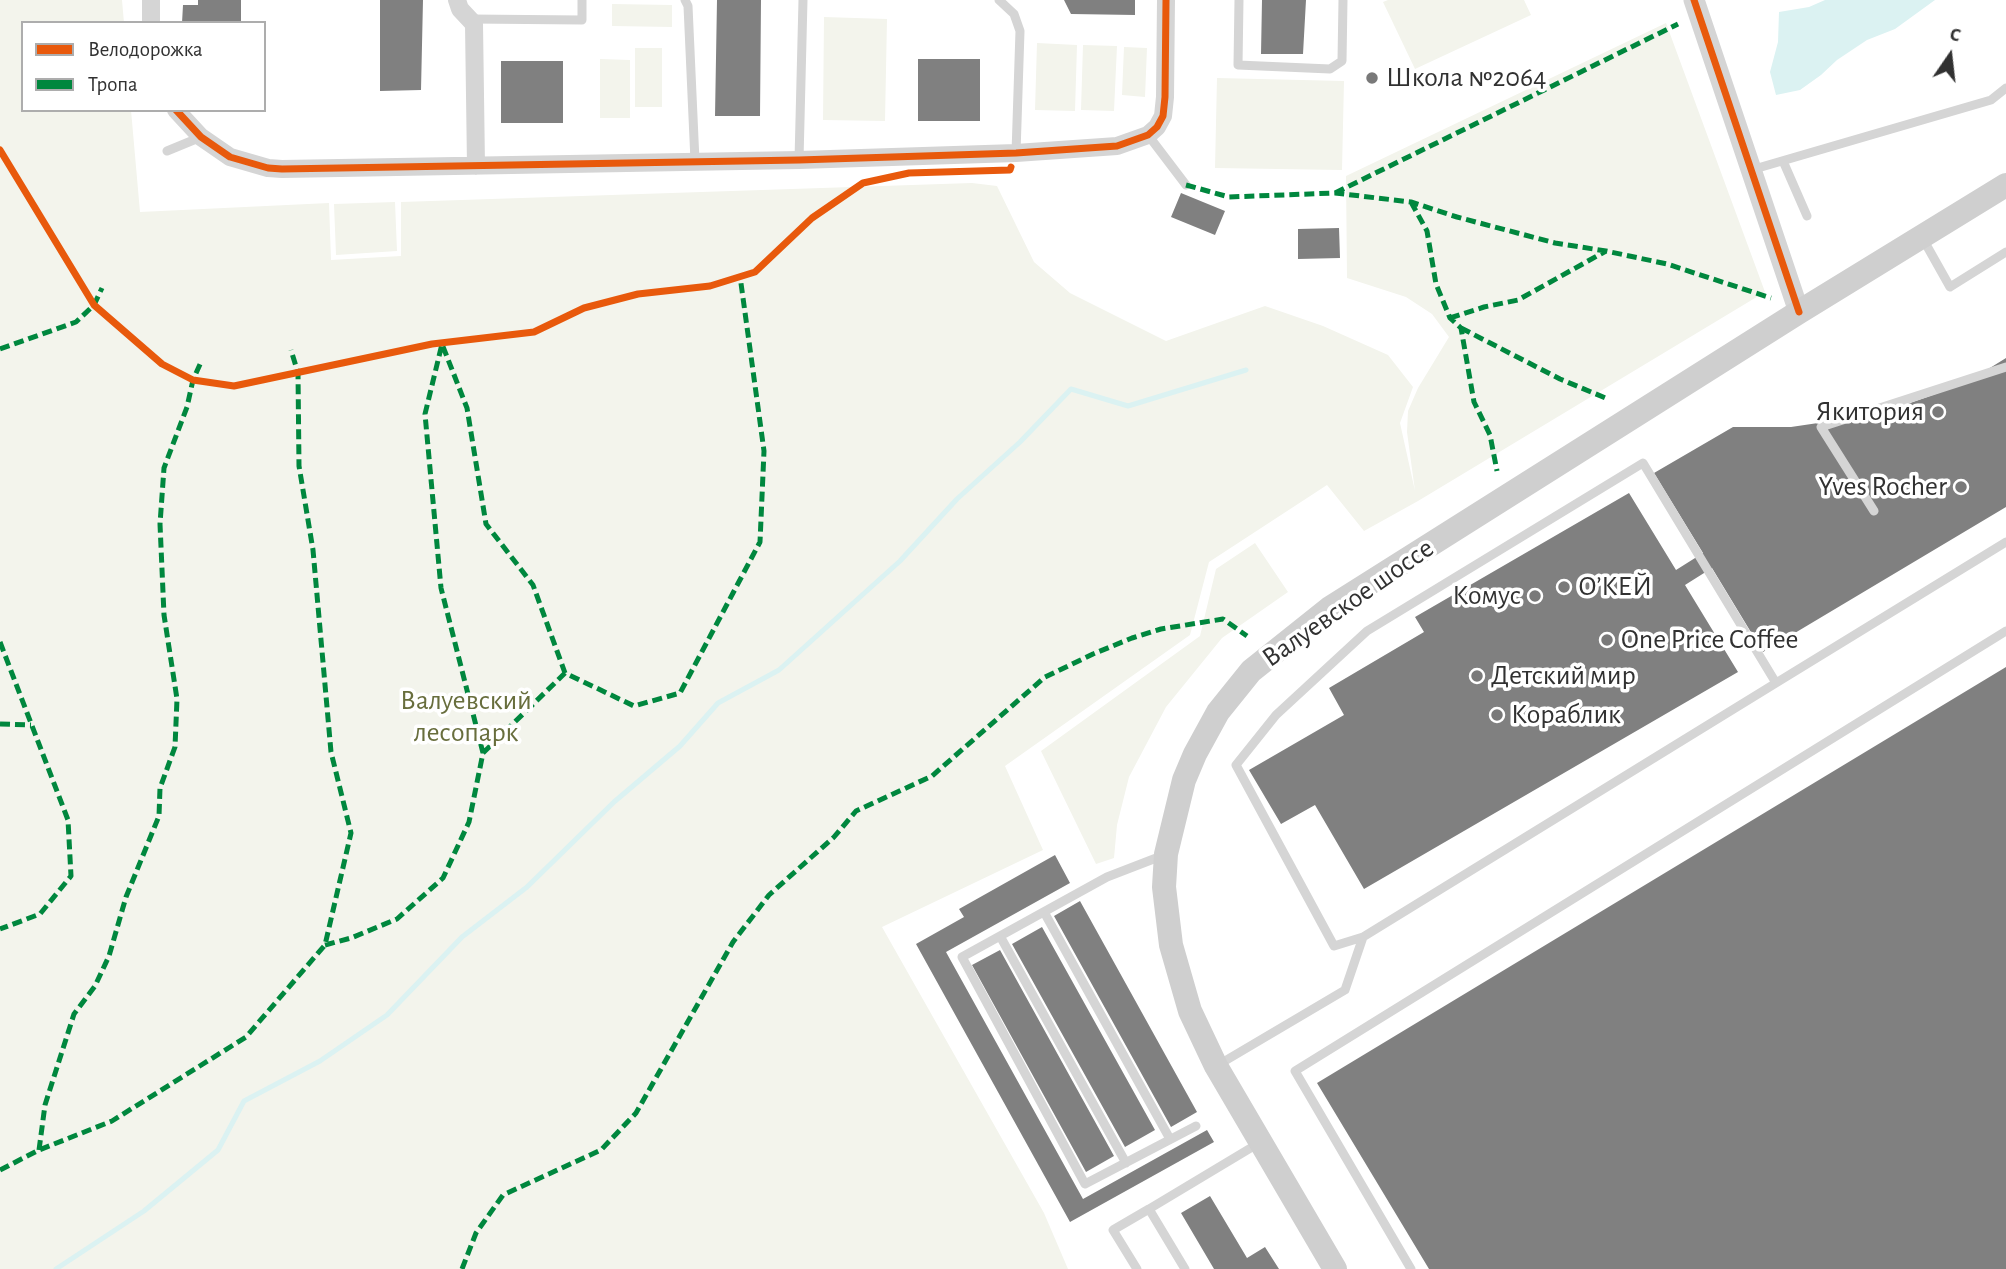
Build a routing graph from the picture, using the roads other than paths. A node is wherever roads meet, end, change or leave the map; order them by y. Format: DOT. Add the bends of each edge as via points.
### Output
graph roads {
  1 [pos="151,0"];
  2 [pos="457,0"];
  3 [pos="582,0"];
  4 [pos="685,0"];
  5 [pos="803,0"];
  6 [pos="999,0"];
  7 [pos="1166,0"];
  8 [pos="1239,0"];
  9 [pos="1343,0"];
  10 [pos="1694,0"];
  11 [pos="469,19"];
  12 [pos="151,21"];
  13 [pos="2006,88"];
  14 [pos="178,112"];
  15 [pos="1148,135"];
  16 [pos="201,137"];
  17 [pos="167,150"];
  18 [pos="1016,153"];
  19 [pos="799,160"];
  20 [pos="1783,160"];
  21 [pos="695,162"];
  22 [pos="477,166"];
  23 [pos="1751,170"];
  24 [pos="2006,185"];
  25 [pos="1186,186"];
  26 [pos="1807,216"];
  27 [pos="1922,237"];
  28 [pos="2006,252"];
  29 [pos="1799,312"];
  30 [pos="2006,368"];
  31 [pos="1874,511"];
  32 [pos="2006,542"];
  33 [pos="2006,631"];
  34 [pos="1776,683"];
  35 [pos="1166,854"];
  36 [pos="1044,912"];
  37 [pos="1000,936"];
  38 [pos="1363,937"];
  39 [pos="1216,1066"];
  40 [pos="1196,1126"];
  41 [pos="1170,1139"];
  42 [pos="1260,1143"];
  43 [pos="1125,1163"];
  44 [pos="1149,1209"];
  45 [pos="1137,1269"];
  46 [pos="1184,1269"];
  47 [pos="1335,1269"];
  48 [pos="1411,1269"];
  1 -- 12 [label="street"];
  2 -- 11 [label="street"];
  3 -- 11 [label="lane" via="582,20"];
  4 -- 21 [label="lane"];
  5 -- 19 [label="lane"];
  6 -- 18 [label="lane" via="1014,14 1020,31"];
  7 -- 15 [label="street" via="1164,106 1157,127"];
  8 -- 9 [label="lane" via="1238,65 1331,69 1342,61"];
  10 -- 23 [label="street"];
  11 -- 22 [label="street" via="474,24"];
  13 -- 20 [label="lane" via="1992,100"];
  14 -- 16 [label="street"];
  15 -- 18 [label="street" via="1116,153"];
  15 -- 25 [label="lane"];
  16 -- 17 [label="lane"];
  16 -- 22 [label="street" via="230,157 268,168"];
  18 -- 19 [label="street"];
  19 -- 21 [label="street"];
  20 -- 23 [label="lane"];
  20 -- 26 [label="lane"];
  21 -- 22 [label="street"];
  23 -- 29 [label="street"];
  24 -- 27 [label="main road, Валуевское шоссе"];
  27 -- 28 [label="lane" via="1950,287"];
  27 -- 29 [label="main road, Валуевское шоссе"];
  29 -- 35 [label="main road, Валуевское шоссе" via="1330,608 1251,671 1218,712 1195,754 1175,807"];
  30 -- 31 [label="lane" via="1821,427"];
  32 -- 34 [label="lane"];
  33 -- 48 [label="lane" via="1295,1071"];
  34 -- 38 [label="lane"];
  34 -- 38 [label="lane" via="1643,463 1367,631 1276,715 1236,765 1334,946"];
  35 -- 36 [label="lane" via="1107,877"];
  35 -- 39 [label="main road, Валуевское шоссе" via="1164,887 1171,945 1190,1011"];
  36 -- 37 [label="lane"];
  36 -- 41 [label="lane"];
  37 -- 43 [label="lane"];
  37 -- 43 [label="lane" via="962,957 1085,1184"];
  38 -- 39 [label="lane" via="1345,990"];
  39 -- 42 [label="main road, Валуевское шоссе"];
  40 -- 41 [label="lane"];
  41 -- 43 [label="lane"];
  42 -- 44 [label="lane"];
  42 -- 47 [label="main road, Валуевское шоссе"];
  44 -- 45 [label="lane" via="1113,1230"];
  44 -- 46 [label="lane"];
}
